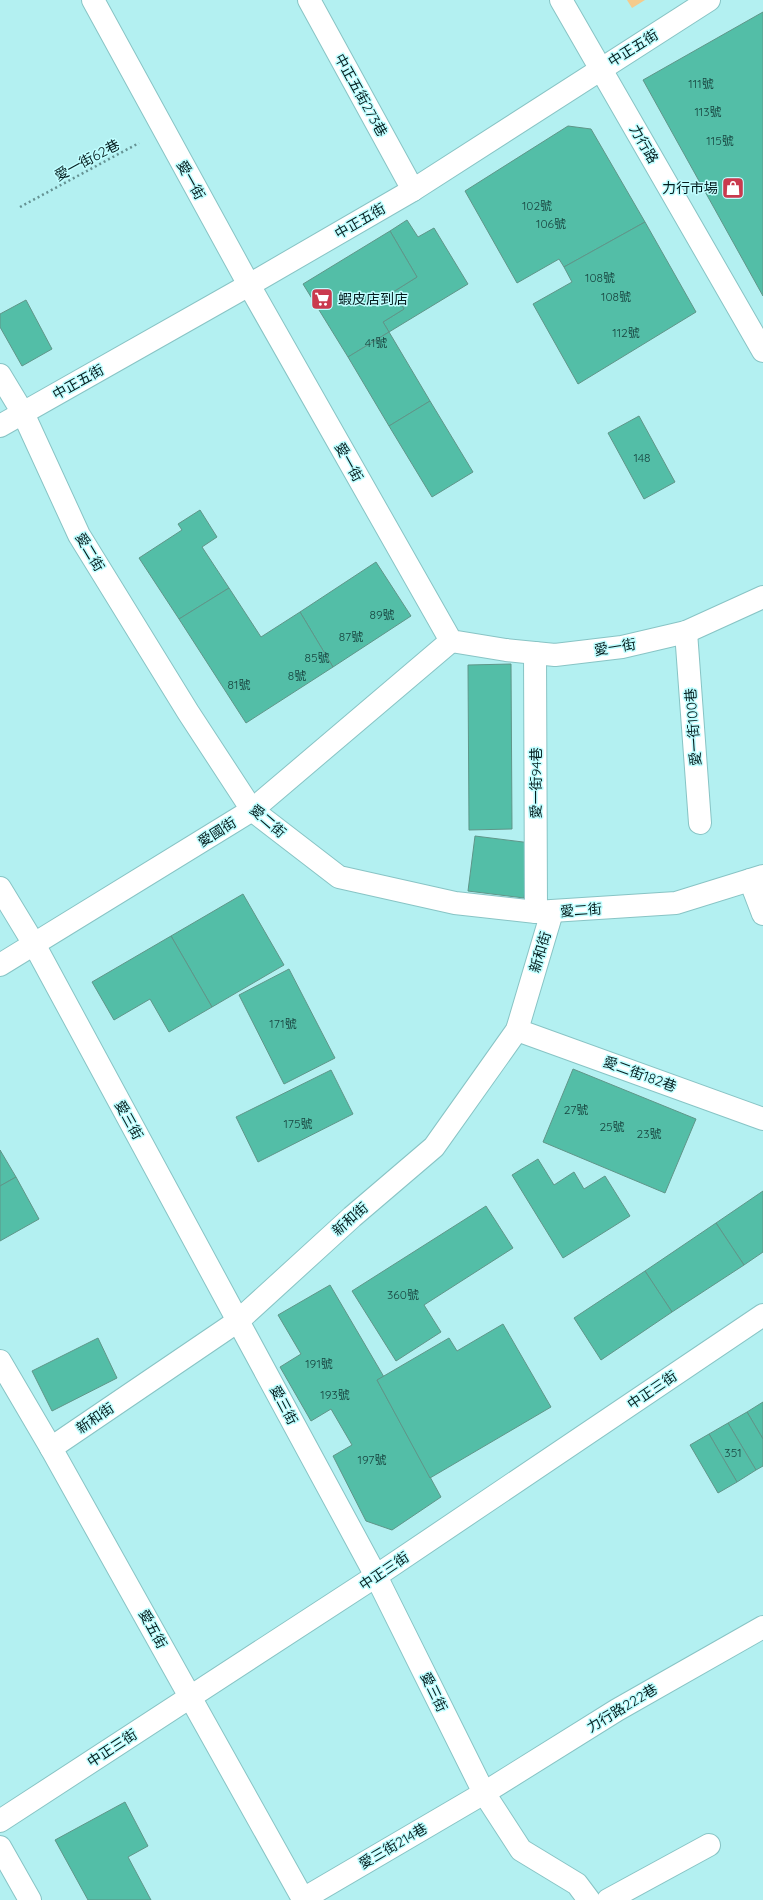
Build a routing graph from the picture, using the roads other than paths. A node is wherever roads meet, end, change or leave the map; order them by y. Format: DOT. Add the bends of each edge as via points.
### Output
graph roads {
  1 [pos="93,0"];
  2 [pos="309,0"];
  3 [pos="561,0"];
  4 [pos="709,0"];
  5 [pos="600,69"];
  6 [pos="413,190"];
  7 [pos="249,286"];
  8 [pos="763,351"];
  9 [pos="0,375"];
  10 [pos="23,413"];
  11 [pos="0,426"];
  12 [pos="763,597"];
  13 [pos="686,632"];
  14 [pos="451,642"];
  15 [pos="535,653"];
  16 [pos="252,810"];
  17 [pos="700,823"];
  18 [pos="757,878"];
  19 [pos="0,888"];
  20 [pos="544,912"];
  21 [pos="763,914"];
  22 [pos="34,944"];
  23 [pos="0,965"];
  24 [pos="517,1030"];
  25 [pos="763,1119"];
  26 [pos="763,1315"];
  27 [pos="238,1321"];
  28 [pos="0,1362"];
  29 [pos="51,1448"];
  30 [pos="376,1576"];
  31 [pos="763,1627"];
  32 [pos="191,1697"];
  33 [pos="484,1793"];
  34 [pos="0,1821"];
  35 [pos="709,1845"];
  36 [pos="0,1848"];
  37 [pos="303,1899"];
  38 [pos="30,1900"];
  39 [pos="588,1900"];
  40 [pos="608,1900"];
  1 -- 7 [label="street, 愛一街"];
  2 -- 6 [label="street, 中正五街273巷"];
  3 -- 5 [label="street, 力行路"];
  4 -- 5 [label="street, 中正五街"];
  5 -- 6 [label="street, 中正五街"];
  5 -- 8 [label="street, 力行路"];
  6 -- 7 [label="street, 中正五街"];
  7 -- 10 [label="street, 中正五街"];
  7 -- 14 [label="street, 愛一街"];
  9 -- 10 [label="street, 愛二街"];
  10 -- 11 [label="street, 中正五街"];
  10 -- 16 [label="street, 愛二街" via="79,535"];
  12 -- 13 [label="street, 愛一街"];
  13 -- 15 [label="street, 愛一街" via="622,647 555,655"];
  13 -- 17 [label="street, 愛一街100巷"];
  14 -- 15 [label="street, 愛一街"];
  14 -- 16 [label="street, 愛國街"];
  15 -- 20 [label="street, 愛一街94巷"];
  16 -- 20 [label="street, 愛二街" via="339,878 455,903"];
  16 -- 22 [label="street, 愛國街"];
  18 -- 20 [label="street, 愛二街" via="676,903"];
  18 -- 21 [label="street"];
  19 -- 22 [label="street, 愛三街"];
  20 -- 24 [label="street, 新和街"];
  22 -- 23 [label="street, 愛國街"];
  22 -- 27 [label="street, 愛三街"];
  24 -- 25 [label="street, 愛二街182巷"];
  24 -- 27 [label="street, 新和街" via="434,1147 352,1217"];
  26 -- 30 [label="street, 中正三街"];
  27 -- 29 [label="street, 新和街"];
  27 -- 30 [label="street, 愛三街"];
  28 -- 29 [label="street, 愛五街"];
  29 -- 32 [label="street, 愛五街"];
  30 -- 32 [label="street, 中正三街"];
  30 -- 33 [label="street, 愛三街"];
  31 -- 33 [label="street, 力行路222巷" via="617,1710"];
  32 -- 34 [label="street, 中正三街"];
  32 -- 37 [label="street, 愛五街"];
  33 -- 37 [label="street, 愛三街214巷"];
  33 -- 39 [label="street, 愛三街" via="521,1850 577,1884"];
  35 -- 40 [label="street"];
  36 -- 38 [label="street"];
}
